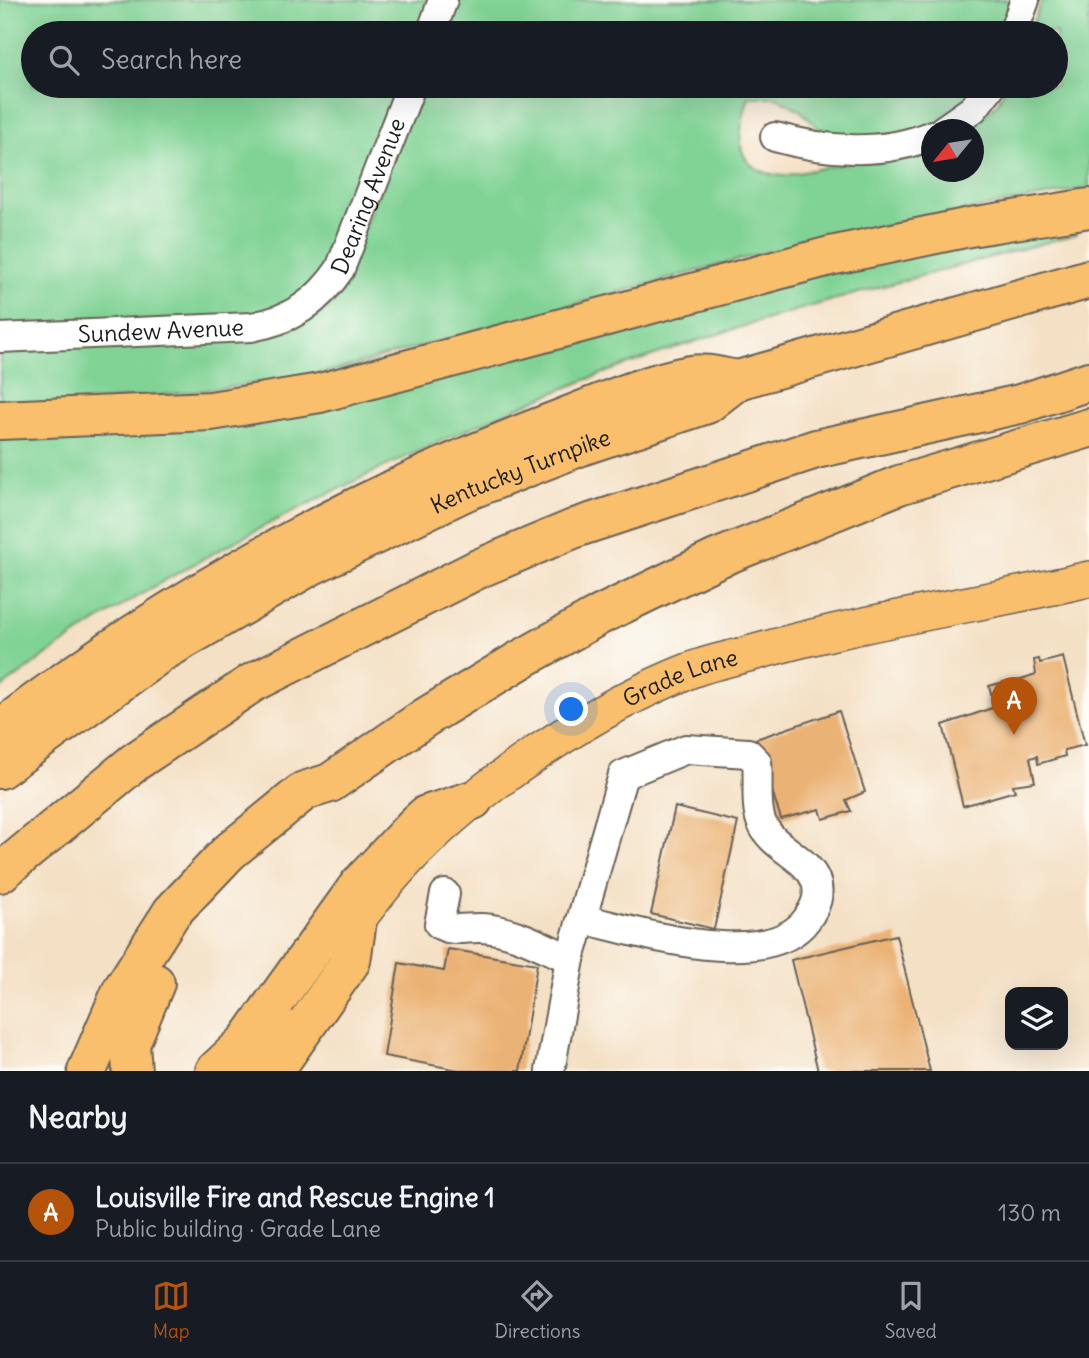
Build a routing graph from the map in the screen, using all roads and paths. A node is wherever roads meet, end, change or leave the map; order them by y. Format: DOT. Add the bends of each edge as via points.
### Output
graph roads {
  1 [pos="443,0"];
  2 [pos="1025,0"];
  3 [pos="435,21"];
  4 [pos="1017,21"];
  5 [pos="406,98"];
  6 [pos="982,98"];
  7 [pos="959,119"];
  8 [pos="775,137"];
  9 [pos="921,138"];
  10 [pos="1089,208"];
  11 [pos="1089,279"];
  12 [pos="315,300"];
  13 [pos="0,338"];
  14 [pos="738,380"];
  15 [pos="1089,381"];
  16 [pos="0,420"];
  17 [pos="1089,428"];
  18 [pos="1089,579"];
  19 [pos="0,729"];
  20 [pos="0,769"];
  21 [pos="330,783"];
  22 [pos="472,800"];
  23 [pos="0,873"];
  24 [pos="445,894"];
  25 [pos="582,919"];
  26 [pos="357,921"];
  27 [pos="570,960"];
  28 [pos="245,1070"];
  29 [pos="87,1071"];
  30 [pos="132,1071"];
  31 [pos="550,1071"];
  1 -- 3 [label="street"];
  2 -- 4 [label="street"];
  5 -- 12 [label="street, Dearing Avenue" via="349,250"];
  6 -- 7 [label="street"];
  8 -- 9 [label="street" via="804,145 863,149"];
  10 -- 16 [label="highway" via="830,256 320,393 211,411"];
  11 -- 14 [label="highway, Kentucky Turnpike"];
  12 -- 13 [label="street, Sundew Avenue" via="288,318 251,327"];
  14 -- 19 [label="highway" via="693,374 644,389 522,433 404,484 289,541 179,604"];
  14 -- 20 [label="highway, Kentucky Turnpike" via="707,404 584,444 464,492 310,566 162,652"];
  15 -- 23 [label="highway" via="1020,404 816,449 578,527 480,568 252,683 136,761"];
  17 -- 21 [label="highway" via="899,485 671,580 484,681"];
  18 -- 22 [label="main road, Grade Lane" via="818,635 692,670 568,734"];
  21 -- 29 [label="highway" via="304,792 268,820 229,852 172,912 122,990"];
  21 -- 30 [label="highway" via="314,805 230,877 199,912 146,999 130,1044"];
  22 -- 26 [label="main road, Grade Lane" via="408,859"];
  22 -- 28 [label="highway" via="426,814 359,885 246,1042"];
  24 -- 27 [label="street" via="439,924 447,929 482,928 515,934"];
  25 -- 25 [label="street" via="623,775 686,749 748,753 757,762 761,821 778,844 807,865 819,894 804,923 783,938 744,947 716,947"];
  25 -- 27 [label="street"];
  26 -- 28 [label="highway" via="351,961"];
  27 -- 31 [label="street"];
}
